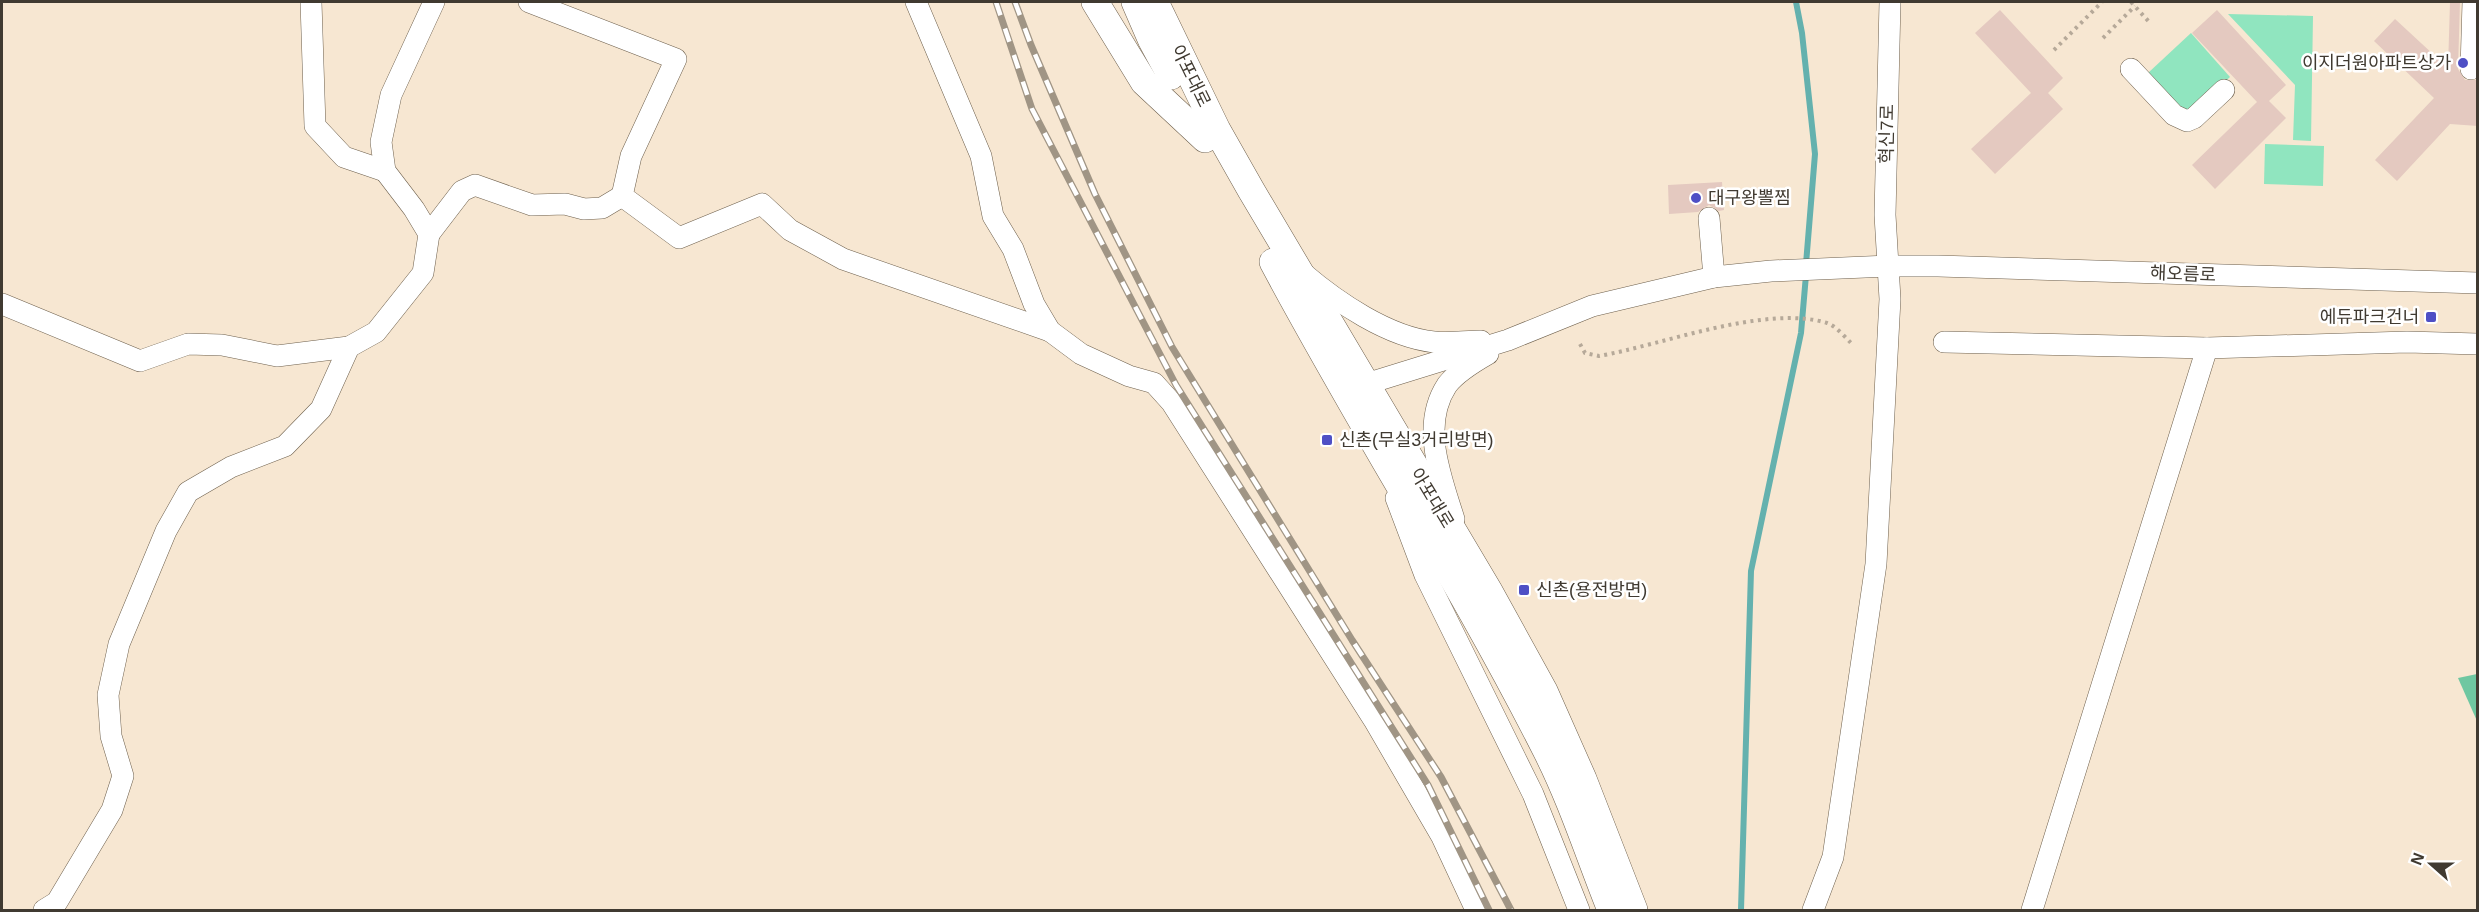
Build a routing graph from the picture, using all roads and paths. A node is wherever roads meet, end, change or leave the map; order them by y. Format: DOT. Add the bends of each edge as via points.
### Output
graph roads {
  1 [pos="311,2"];
  2 [pos="434,2"];
  3 [pos="529,2"];
  4 [pos="916,2"];
  5 [pos="1095,2"];
  6 [pos="1135,2"];
  7 [pos="1155,2"];
  8 [pos="1174,2"];
  9 [pos="1890,2"];
  10 [pos="2102,2"];
  11 [pos="2131,2"];
  12 [pos="2473,2"];
  13 [pos="2135,6"];
  14 [pos="2151,24"];
  15 [pos="2103,38"];
  16 [pos="2054,50"];
  17 [pos="2131,69"];
  18 [pos="2471,69"];
  19 [pos="2224,90"];
  20 [pos="1211,135"];
  21 [pos="385,171"];
  22 [pos="622,196"];
  23 [pos="1709,218"];
  24 [pos="429,234"];
  25 [pos="1294,263"];
  26 [pos="1889,266"];
  27 [pos="1714,277"];
  28 [pos="2478,284"];
  29 [pos="2,304"];
  30 [pos="1050,331"];
  31 [pos="1508,340"];
  32 [pos="1944,342"];
  33 [pos="1580,344"];
  34 [pos="1852,344"];
  35 [pos="2478,344"];
  36 [pos="349,347"];
  37 [pos="2207,348"];
  38 [pos="1354,388"];
  39 [pos="1380,456"];
  40 [pos="1463,549"];
  41 [pos="1583,779"];
  42 [pos="44,910"];
  43 [pos="1476,910"];
  44 [pos="1579,910"];
  45 [pos="1611,910"];
  46 [pos="1634,910"];
  47 [pos="1644,910"];
  48 [pos="1813,910"];
  49 [pos="2032,910"];
  1 -- 21 [label="street" via="315,126 344,157"];
  2 -- 21 [label="street" via="391,95 381,142"];
  3 -- 22 [label="street" via="676,59 631,156"];
  4 -- 30 [label="street" via="981,156 993,216 1013,249 1034,303"];
  5 -- 20 [label="main road" via="1144,82"];
  6 -- 20 [label="main road, 아포대로" via="1151,39"];
  7 -- 20 [label="main road, 아포대로"];
  8 -- 20 [label="main road" via="1207,91"];
  9 -- 26 [label="street, 혁신7로" via="1885,215"];
  10 -- 16 [label="path"];
  11 -- 13 [label="path"];
  12 -- 18 [label="street"];
  13 -- 14 [label="path"];
  13 -- 15 [label="path"];
  17 -- 19 [label="street" via="2174,115 2187,121"];
  20 -- 25 [label="main road, 아포대로"];
  20 -- 38 [label="main road, 아포대로"];
  21 -- 24 [label="street"];
  22 -- 24 [label="street" via="602,208 584,209 565,204 532,205 476,185 462,191"];
  22 -- 30 [label="street" via="679,238 762,204 790,231 843,259"];
  23 -- 27 [label="street"];
  24 -- 36 [label="street" via="423,273 376,332"];
  25 -- 31 [label="street" via="1346,305 1410,336 1434,342"];
  25 -- 38 [label="main road, 아포대로"];
  26 -- 27 [label="street, 해오름로"];
  26 -- 28 [label="street, 해오름로"];
  26 -- 48 [label="street, 혁신7로" via="1875,564 1833,857"];
  27 -- 31 [label="street, 해오름로" via="1592,306"];
  29 -- 36 [label="street" via="140,361 188,344 222,345 278,356"];
  30 -- 43 [label="street" via="1081,354 1154,383 1172,403 1374,720 1442,837"];
  31 -- 38 [label="street"];
  31 -- 40 [label="street" via="1448,384 1433,424 1437,462"];
  32 -- 37 [label="street"];
  33 -- 34 [label="path" via="1585,352 1599,356 1719,328 1789,318 1829,324"];
  35 -- 37 [label="street" via="2407,342"];
  36 -- 42 [label="street" via="321,409 285,446 231,467 188,492 172,521 119,644 108,695 111,735 123,776 111,810 57,902"];
  37 -- 49 [label="street"];
  38 -- 39 [label="main road, 아포대로"];
  38 -- 40 [label="main road, 아포대로"];
  39 -- 44 [label="street" via="1425,575 1533,794"];
  39 -- 45 [label="main road, 아포대로" via="1547,752"];
  40 -- 41 [label="main road, 아포대로" via="1544,691"];
  41 -- 46 [label="main road, 아포대로"];
  41 -- 47 [label="street"];
}
